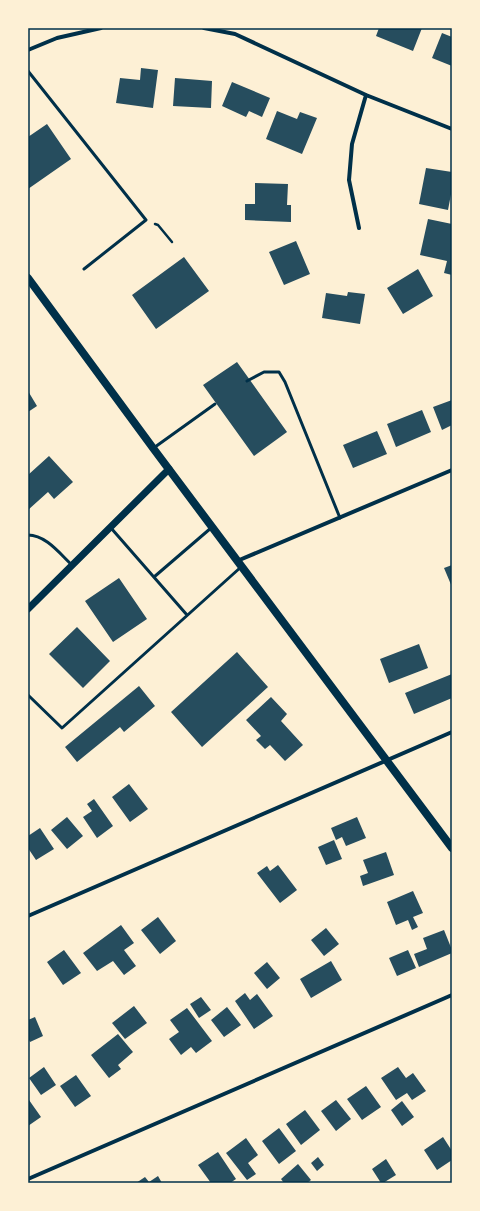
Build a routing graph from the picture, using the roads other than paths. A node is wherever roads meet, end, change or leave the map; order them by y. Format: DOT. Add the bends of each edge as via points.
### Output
graph roads {
  1 [pos="101,28"];
  2 [pos="204,28"];
  3 [pos="28,50"];
  4 [pos="28,71"];
  5 [pos="366,95"];
  6 [pos="452,129"];
  7 [pos="359,228"];
  8 [pos="84,269"];
  9 [pos="28,278"];
  10 [pos="247,381"];
  11 [pos="215,404"];
  12 [pos="153,448"];
  13 [pos="169,469"];
  14 [pos="452,470"];
  15 [pos="340,518"];
  16 [pos="110,527"];
  17 [pos="212,527"];
  18 [pos="28,535"];
  19 [pos="240,564"];
  20 [pos="72,565"];
  21 [pos="154,577"];
  22 [pos="28,609"];
  23 [pos="187,615"];
  24 [pos="28,696"];
  25 [pos="452,732"];
  26 [pos="386,760"];
  27 [pos="452,848"];
  28 [pos="28,916"];
  29 [pos="452,995"];
  30 [pos="28,1179"];
  1 -- 3 [label="street" via="57,38"];
  2 -- 5 [label="street" via="235,34"];
  4 -- 8 [label="lane" via="146,220"];
  5 -- 6 [label="street"];
  5 -- 7 [label="street" via="352,144 349,180"];
  9 -- 12 [label="main road"];
  10 -- 15 [label="lane" via="264,372 279,372"];
  11 -- 12 [label="lane"];
  12 -- 13 [label="main road"];
  13 -- 16 [label="street"];
  13 -- 17 [label="main road"];
  14 -- 15 [label="street"];
  15 -- 19 [label="street"];
  16 -- 20 [label="street"];
  16 -- 21 [label="lane"];
  17 -- 19 [label="main road"];
  17 -- 21 [label="lane"];
  18 -- 20 [label="lane" via="36,535 46,540"];
  19 -- 23 [label="lane"];
  19 -- 26 [label="main road"];
  20 -- 22 [label="street"];
  21 -- 23 [label="lane"];
  23 -- 24 [label="lane" via="62,728"];
  25 -- 26 [label="street"];
  26 -- 27 [label="main road"];
  26 -- 28 [label="street"];
  29 -- 30 [label="street"];
}
